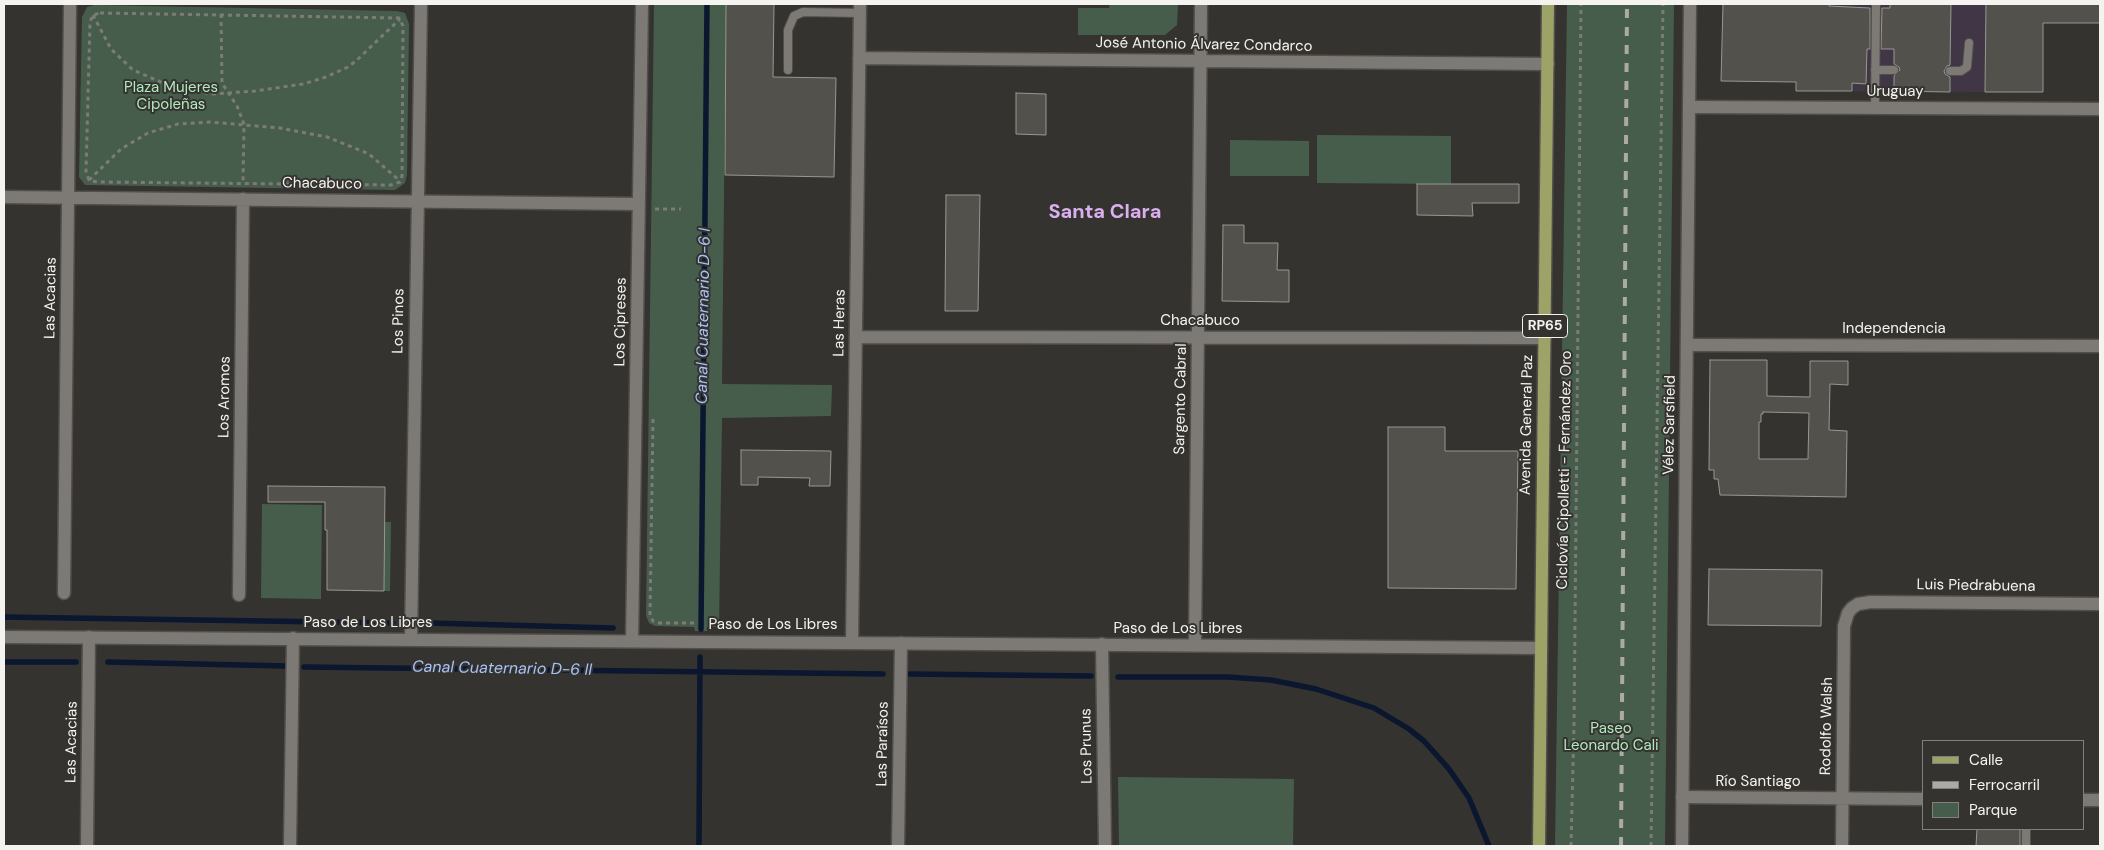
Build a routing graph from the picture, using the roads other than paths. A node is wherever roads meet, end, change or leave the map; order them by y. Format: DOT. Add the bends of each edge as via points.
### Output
graph roads {
  1 [pos="70,4"];
  2 [pos="421,4"];
  3 [pos="642,4"];
  4 [pos="1201,4"];
  5 [pos="1548,4"];
  6 [pos="1690,4"];
  7 [pos="1876,4"];
  8 [pos="860,8"];
  9 [pos="1969,43"];
  10 [pos="859,58"];
  11 [pos="1201,61"];
  12 [pos="1548,64"];
  13 [pos="788,70"];
  14 [pos="1875,70"];
  15 [pos="1894,70"];
  16 [pos="1950,70"];
  17 [pos="1689,108"];
  18 [pos="1875,108"];
  19 [pos="2100,109"];
  20 [pos="4,197"];
  21 [pos="68,198"];
  22 [pos="244,200"];
  23 [pos="417,202"];
  24 [pos="639,204"];
  25 [pos="856,337"];
  26 [pos="1198,338"];
  27 [pos="1544,338"];
  28 [pos="1687,345"];
  29 [pos="2100,346"];
  30 [pos="64,593"];
  31 [pos="239,595"];
  32 [pos="2100,604"];
  33 [pos="1852,608"];
  34 [pos="4,637"];
  35 [pos="89,637"];
  36 [pos="294,638"];
  37 [pos="411,639"];
  38 [pos="632,640"];
  39 [pos="852,642"];
  40 [pos="901,643"];
  41 [pos="1102,644"];
  42 [pos="1195,645"];
  43 [pos="1541,648"];
  44 [pos="1682,797"];
  45 [pos="1842,798"];
  46 [pos="1922,799"];
  47 [pos="2084,800"];
  48 [pos="2100,800"];
  49 [pos="2026,830"];
  50 [pos="87,846"];
  51 [pos="290,846"];
  52 [pos="898,846"];
  53 [pos="1105,846"];
  54 [pos="1539,846"];
  55 [pos="1682,846"];
  56 [pos="1842,846"];
  57 [pos="2026,846"];
  1 -- 21 [label="street, Las Acacias"];
  2 -- 23 [label="street, Los Pinos"];
  3 -- 24 [label="street, Los Cipreses"];
  4 -- 11 [label="street, Sargento Cabral"];
  5 -- 12 [label="main road, Avenida General Paz / RP65"];
  6 -- 17 [label="street, Vélez Sarsfield"];
  7 -- 14 [label="lane"];
  8 -- 10 [label="street, Las Heras"];
  8 -- 13 [label="lane" via="803,12 794,16 788,30"];
  9 -- 16 [label="lane" via="1967,67"];
  10 -- 11 [label="street, José Antonio Álvarez Condarco"];
  10 -- 25 [label="street, Las Heras"];
  11 -- 12 [label="street, José Antonio Álvarez Condarco"];
  11 -- 26 [label="street, Sargento Cabral"];
  12 -- 27 [label="main road, Avenida General Paz / RP65"];
  14 -- 15 [label="lane"];
  14 -- 18 [label="lane"];
  17 -- 18 [label="street, Uruguay"];
  17 -- 28 [label="street, Vélez Sarsfield"];
  18 -- 19 [label="street, Uruguay"];
  20 -- 21 [label="street, Chacabuco"];
  21 -- 22 [label="street, Chacabuco"];
  21 -- 30 [label="street, Las Acacias"];
  22 -- 23 [label="street, Chacabuco"];
  22 -- 31 [label="street, Los Aromos"];
  23 -- 24 [label="street, Chacabuco"];
  23 -- 37 [label="street, Los Pinos"];
  24 -- 38 [label="street, Los Cipreses"];
  25 -- 26 [label="street, Chacabuco"];
  25 -- 39 [label="street, Las Heras"];
  26 -- 27 [label="street, Chacabuco"];
  26 -- 42 [label="street, Sargento Cabral"];
  27 -- 43 [label="main road, Avenida General Paz / RP65"];
  28 -- 29 [label="street, Independencia"];
  28 -- 44 [label="street, Vélez Sarsfield"];
  32 -- 33 [label="street, Luis Piedrabuena" via="1871,602"];
  33 -- 45 [label="street, Rodolfo Walsh" via="1844,626"];
  34 -- 35 [label="street, Paso de Los Libres"];
  35 -- 36 [label="street, Paso de Los Libres"];
  35 -- 50 [label="street, Las Acacias"];
  36 -- 37 [label="street, Paso de Los Libres"];
  36 -- 51 [label="street"];
  37 -- 38 [label="street, Paso de Los Libres"];
  38 -- 39 [label="street, Paso de Los Libres"];
  39 -- 40 [label="street, Paso de Los Libres"];
  40 -- 41 [label="street, Paso de Los Libres"];
  40 -- 52 [label="street, Las Paraísos"];
  41 -- 42 [label="street, Paso de Los Libres"];
  41 -- 53 [label="street, Los Prunus"];
  42 -- 43 [label="street, Paso de Los Libres"];
  43 -- 54 [label="main road, Avenida General Paz / RP65"];
  44 -- 45 [label="street, Río Santiago"];
  44 -- 55 [label="street, Vélez Sarsfield"];
  45 -- 46 [label="street, Río Santiago"];
  45 -- 56 [label="street, Rodolfo Walsh"];
  47 -- 48 [label="street"];
  49 -- 57 [label="lane"];
}
